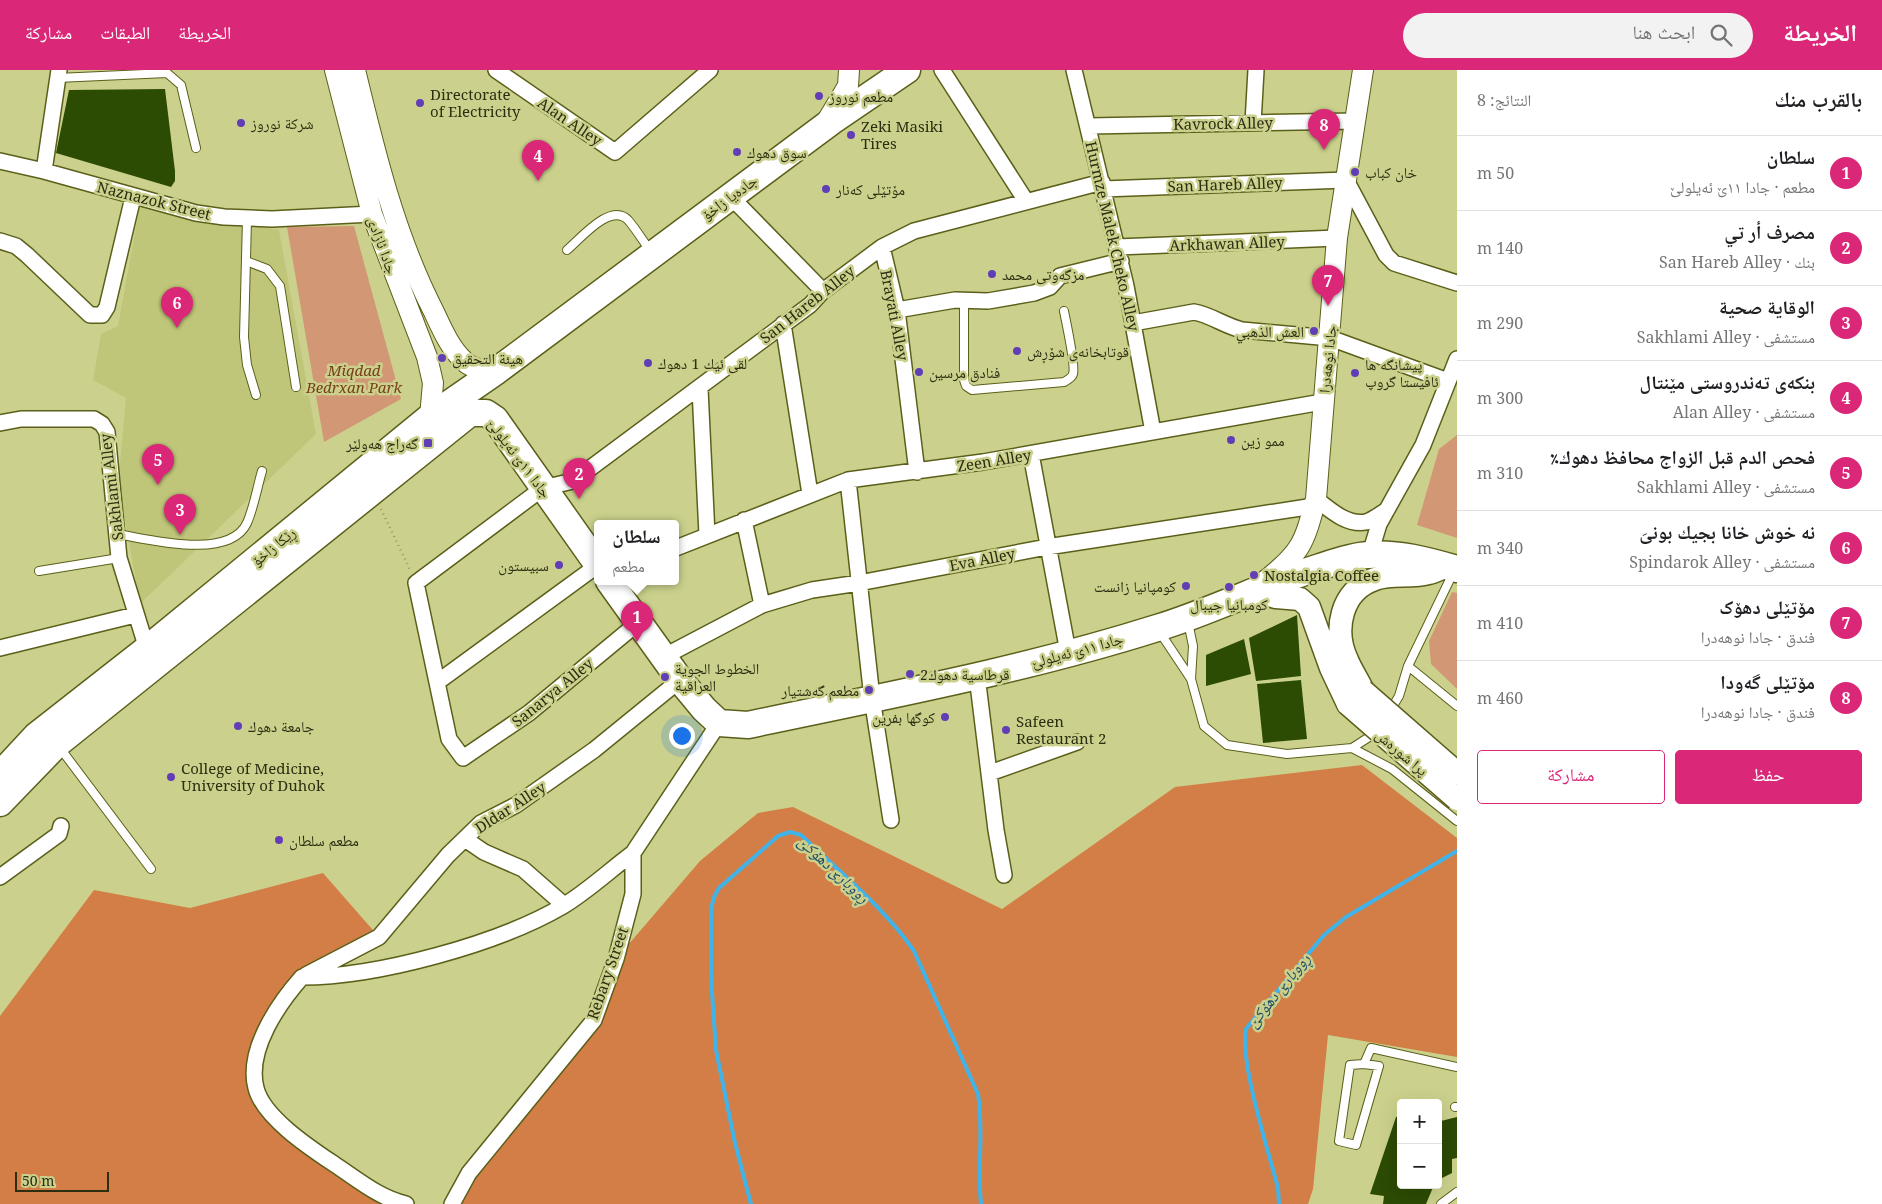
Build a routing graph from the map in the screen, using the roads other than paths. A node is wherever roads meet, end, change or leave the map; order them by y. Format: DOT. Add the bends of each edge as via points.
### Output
graph roads {
  1 [pos="335,70"];
  2 [pos="355,70"];
  3 [pos="496,70"];
  4 [pos="849,70"];
  5 [pos="907,70"];
  6 [pos="942,70"];
  7 [pos="1074,70"];
  8 [pos="1256,70"];
  9 [pos="1363,70"];
  10 [pos="706,71"];
  11 [pos="58,74"];
  12 [pos="1356,120"];
  13 [pos="1253,123"];
  14 [pos="1089,126"];
  15 [pos="823,127"];
  16 [pos="196,148"];
  17 [pos="0,161"];
  18 [pos="44,171"];
  19 [pos="1346,180"];
  20 [pos="1102,185"];
  21 [pos="730,196"];
  22 [pos="133,197"];
  23 [pos="1026,201"];
  24 [pos="372,214"];
  25 [pos="247,219"];
  26 [pos="1337,238"];
  27 [pos="0,241"];
  28 [pos="882,247"];
  29 [pos="567,250"];
  30 [pos="652,254"];
  31 [pos="1119,254"];
  32 [pos="246,262"];
  33 [pos="1457,283"];
  34 [pos="823,291"];
  35 [pos="964,300"];
  36 [pos="897,310"];
  37 [pos="1064,311"];
  38 [pos="1133,323"];
  39 [pos="783,324"];
  40 [pos="554,328"];
  41 [pos="1330,338"];
  42 [pos="449,342"];
  43 [pos="428,357"];
  44 [pos="1457,359"];
  45 [pos="495,372"];
  46 [pos="1448,381"];
  47 [pos="296,387"];
  48 [pos="700,389"];
  49 [pos="256,395"];
  50 [pos="1322,402"];
  51 [pos="470,413"];
  52 [pos="430,418"];
  53 [pos="0,423"];
  54 [pos="1153,432"];
  55 [pos="519,454"];
  56 [pos="1031,454"];
  57 [pos="262,471"];
  58 [pos="917,472"];
  59 [pos="848,480"];
  60 [pos="543,488"];
  61 [pos="810,494"];
  62 [pos="1315,503"];
  63 [pos="1387,510"];
  64 [pos="744,520"];
  65 [pos="117,534"];
  66 [pos="707,535"];
  67 [pos="679,547"];
  68 [pos="1047,547"];
  69 [pos="1370,554"];
  70 [pos="119,558"];
  71 [pos="594,559"];
  72 [pos="594,568"];
  73 [pos="1453,568"];
  74 [pos="39,571"];
  75 [pos="859,583"];
  76 [pos="612,585"];
  77 [pos="1252,591"];
  78 [pos="762,605"];
  79 [pos="135,614"];
  80 [pos="1188,618"];
  81 [pos="639,622"];
  82 [pos="1158,628"];
  83 [pos="0,648"];
  84 [pos="147,649"];
  85 [pos="1068,652"];
  86 [pos="663,657"];
  87 [pos="1408,666"];
  88 [pos="977,676"];
  89 [pos="439,680"];
  90 [pos="680,680"];
  91 [pos="1191,680"];
  92 [pos="1356,697"];
  93 [pos="872,698"];
  94 [pos="1457,706"];
  95 [pos="719,723"];
  96 [pos="1077,742"];
  97 [pos="57,744"];
  98 [pos="1352,748"];
  99 [pos="990,773"];
  100 [pos="1457,773"];
  101 [pos="0,775"];
  102 [pos="1457,799"];
  103 [pos="0,803"];
  104 [pos="891,820"];
  105 [pos="1457,821"];
  106 [pos="61,826"];
  107 [pos="464,839"];
  108 [pos="633,853"];
  109 [pos="151,869"];
  110 [pos="1004,875"];
  111 [pos="0,877"];
  112 [pos="564,905"];
  113 [pos="302,977"];
  114 [pos="1364,1064"];
  115 [pos="1457,1067"];
  116 [pos="1457,1192"];
  117 [pos="406,1204"];
  118 [pos="452,1204"];
  119 [pos="1441,1204"];
  1 -- 24 [label="main road, جادا ئازادی"];
  2 -- 42 [label="main road, جادا ئازادی" via="400,236"];
  3 -- 10 [label="street, Alan Alley" via="615,152"];
  4 -- 15 [label="main road" via="848,86"];
  5 -- 15 [label="highway, جادەیا زاخۆ"];
  6 -- 23 [label="street"];
  7 -- 14 [label="street, Hurmze Malek Cheko Alley"];
  8 -- 13 [label="street"];
  9 -- 12 [label="main road, جادا نوهەدرا"];
  11 -- 16 [label="lane" via="167,73 181,85"];
  11 -- 18 [label="street"];
  12 -- 13 [label="street, Kavrock Alley"];
  12 -- 19 [label="main road, جادا نوهەدرا"];
  13 -- 14 [label="street, Kavrock Alley"];
  14 -- 20 [label="street, Hurmze Malek Cheko Alley"];
  15 -- 21 [label="highway, جادەیا زاخۆ"];
  17 -- 18 [label="street, Naznazok Street"];
  18 -- 22 [label="street, Naznazok Street"];
  19 -- 20 [label="street, San Hareb Alley"];
  19 -- 26 [label="main road, جادا نوهەدرا"];
  19 -- 33 [label="street" via="1386,255 1394,263"];
  20 -- 23 [label="street, San Hareb Alley"];
  20 -- 31 [label="street, Hurmze Malek Cheko Alley"];
  21 -- 30 [label="highway, جادەیا زاخۆ"];
  21 -- 34 [label="street"];
  22 -- 25 [label="street, Naznazok Street" via="196,213"];
  22 -- 27 [label="street" via="107,307 102,315 90,315 27,254"];
  23 -- 28 [label="street, San Hareb Alley" via="914,231"];
  24 -- 25 [label="street, Naznazok Street"];
  24 -- 43 [label="main road, جادا ئازادی"];
  25 -- 32 [label="lane"];
  26 -- 31 [label="street, Arkhawan Alley"];
  26 -- 41 [label="main road, جادا نوهەدرا"];
  28 -- 34 [label="street, San Hareb Alley"];
  28 -- 36 [label="street, Brayati Alley"];
  29 -- 30 [label="lane" via="608,215 618,213 627,218"];
  30 -- 40 [label="highway, جادەیا زاخۆ"];
  31 -- 35 [label="street, Arkhawan Alley" via="1060,276 1050,287 1034,293 988,301"];
  31 -- 38 [label="street, Hurmze Malek Cheko Alley"];
  32 -- 47 [label="lane" via="268,269 280,286"];
  32 -- 49 [label="lane" via="244,337 247,365"];
  34 -- 39 [label="street, San Hareb Alley" via="810,305"];
  35 -- 36 [label="street, Arkhawan Alley"];
  35 -- 37 [label="lane" via="964,380 972,390 1070,379 1073,364"];
  36 -- 58 [label="street, Brayati Alley"];
  38 -- 41 [label="street" via="1194,312 1242,330"];
  38 -- 54 [label="street, Hurmze Malek Cheko Alley"];
  39 -- 48 [label="street, San Hareb Alley"];
  39 -- 61 [label="street"];
  40 -- 45 [label="highway, ڕێکا زاخۆ"];
  40 -- 55 [label="highway" via="550,340 539,354 497,389 499,411"];
  41 -- 46 [label="street"];
  41 -- 50 [label="main road, جادا نوهەدرا"];
  42 -- 43 [label="main road" via="444,353"];
  42 -- 45 [label="main road, جادا ئازادی" via="471,367"];
  43 -- 52 [label="main road, جادا ئازادی" via="433,383"];
  44 -- 46 [label="street"];
  45 -- 52 [label="highway, ڕێکا زاخۆ"];
  46 -- 63 [label="street" via="1423,445"];
  48 -- 60 [label="street, San Hareb Alley" via="572,480"];
  48 -- 66 [label="street"];
  50 -- 54 [label="street, Zeen Alley"];
  50 -- 62 [label="main road, جادا نوهەدرا"];
  51 -- 55 [label="highway, جادا ١١ێ ئه‌یلولێ" via="491,415"];
  51 -- 97 [label="highway, ڕێکا زاخۆ"];
  52 -- 84 [label="highway, ڕێکا زاخۆ"];
  53 -- 65 [label="street, Sakhlami Alley" via="21,418 94,419 102,424 107,432"];
  54 -- 56 [label="street, Zeen Alley"];
  55 -- 60 [label="highway, جادا ١١ێ ئه‌یلولێ"];
  56 -- 58 [label="street, Zeen Alley"];
  56 -- 68 [label="street"];
  57 -- 65 [label="lane" via="246,524 233,537 198,545"];
  58 -- 59 [label="street, Zeen Alley"];
  59 -- 61 [label="street, Zeen Alley"];
  59 -- 75 [label="street"];
  60 -- 71 [label="highway, جادا ١١ێ ئه‌یلولێ"];
  60 -- 89 [label="street" via="416,583"];
  61 -- 64 [label="street, Zeen Alley"];
  62 -- 63 [label="street" via="1351,521 1365,522"];
  62 -- 68 [label="street, Eva Alley"];
  62 -- 77 [label="main road, جادا نوهەدرا" via="1308,531 1290,562"];
  63 -- 69 [label="street"];
  64 -- 66 [label="street, Zeen Alley"];
  64 -- 78 [label="street"];
  65 -- 70 [label="street, Sakhlami Alley"];
  66 -- 67 [label="street, Zeen Alley"];
  68 -- 75 [label="street, Eva Alley"];
  68 -- 85 [label="street"];
  69 -- 73 [label="highway, جادا ١١ێ ئه‌یلولێ" via="1414,558"];
  69 -- 77 [label="highway, جادا ١١ێ ئه‌یلولێ"];
  70 -- 74 [label="lane"];
  70 -- 79 [label="street, Sakhlami Alley"];
  72 -- 89 [label="street"];
  73 -- 87 [label="lane"];
  73 -- 92 [label="main road" via="1375,579 1363,584 1347,600 1341,626 1342,641"];
  75 -- 78 [label="street, Eva Alley" via="812,590"];
  75 -- 93 [label="street"];
  76 -- 81 [label="highway"];
  77 -- 80 [label="highway, جادا ١١ێ ئه‌یلولێ"];
  77 -- 92 [label="main road" via="1300,599 1306,604 1313,614 1331,668"];
  78 -- 86 [label="street, Eva Alley"];
  79 -- 83 [label="street"];
  79 -- 84 [label="street, Sakhlami Alley"];
  80 -- 82 [label="highway, جادا ١١ێ ئه‌یلولێ"];
  80 -- 91 [label="lane" via="1193,646"];
  81 -- 86 [label="highway"];
  81 -- 89 [label="street, Sanarya Alley" via="529,713 462,758 449,739"];
  82 -- 85 [label="highway, جادا ١١ێ ئه‌یلولێ"];
  82 -- 91 [label="lane"];
  84 -- 101 [label="highway, ڕێکا زاخۆ" via="36,736"];
  85 -- 88 [label="highway, جادا ١١ێ ئه‌یلولێ"];
  86 -- 90 [label="highway"];
  87 -- 94 [label="lane"];
  87 -- 98 [label="lane" via="1399,696 1376,735"];
  88 -- 93 [label="highway, جادا ١١ێ ئه‌یلولێ"];
  88 -- 99 [label="street"];
  90 -- 95 [label="highway"];
  90 -- 107 [label="street, Dldar Alley" via="594,750 516,805 481,822"];
  91 -- 98 [label="lane" via="1204,726 1227,745 1287,754"];
  92 -- 100 [label="main road, پرا شورەش, bridge"];
  92 -- 102 [label="main road, پرا شورەش, bridge"];
  93 -- 95 [label="highway, جادا ١١ێ ئه‌یلولێ" via="748,725"];
  93 -- 104 [label="street"];
  95 -- 108 [label="street"];
  96 -- 99 [label="street"];
  97 -- 103 [label="highway, ڕێکا زاخۆ"];
  97 -- 109 [label="lane"];
  98 -- 105 [label="lane" via="1392,769"];
  99 -- 110 [label="street"];
  106 -- 111 [label="street" via="59,834"];
  107 -- 112 [label="street" via="484,852 523,869"];
  107 -- 113 [label="street, Dldar Alley" via="379,938"];
  108 -- 112 [label="street"];
  108 -- 118 [label="street, Rebary Street" via="633,894 616,960 594,1020 469,1173"];
  112 -- 113 [label="street" via="503,934 414,962 324,977"];
  113 -- 117 [label="street" via="280,1002 263,1035 255,1067 256,1089 268,1111 314,1150 390,1200"];
  114 -- 114 [label="lane" via="1350,1065 1339,1141 1356,1145 1379,1066"];
  114 -- 115 [label="lane" via="1371,1048"];
  116 -- 119 [label="lane"];
}
